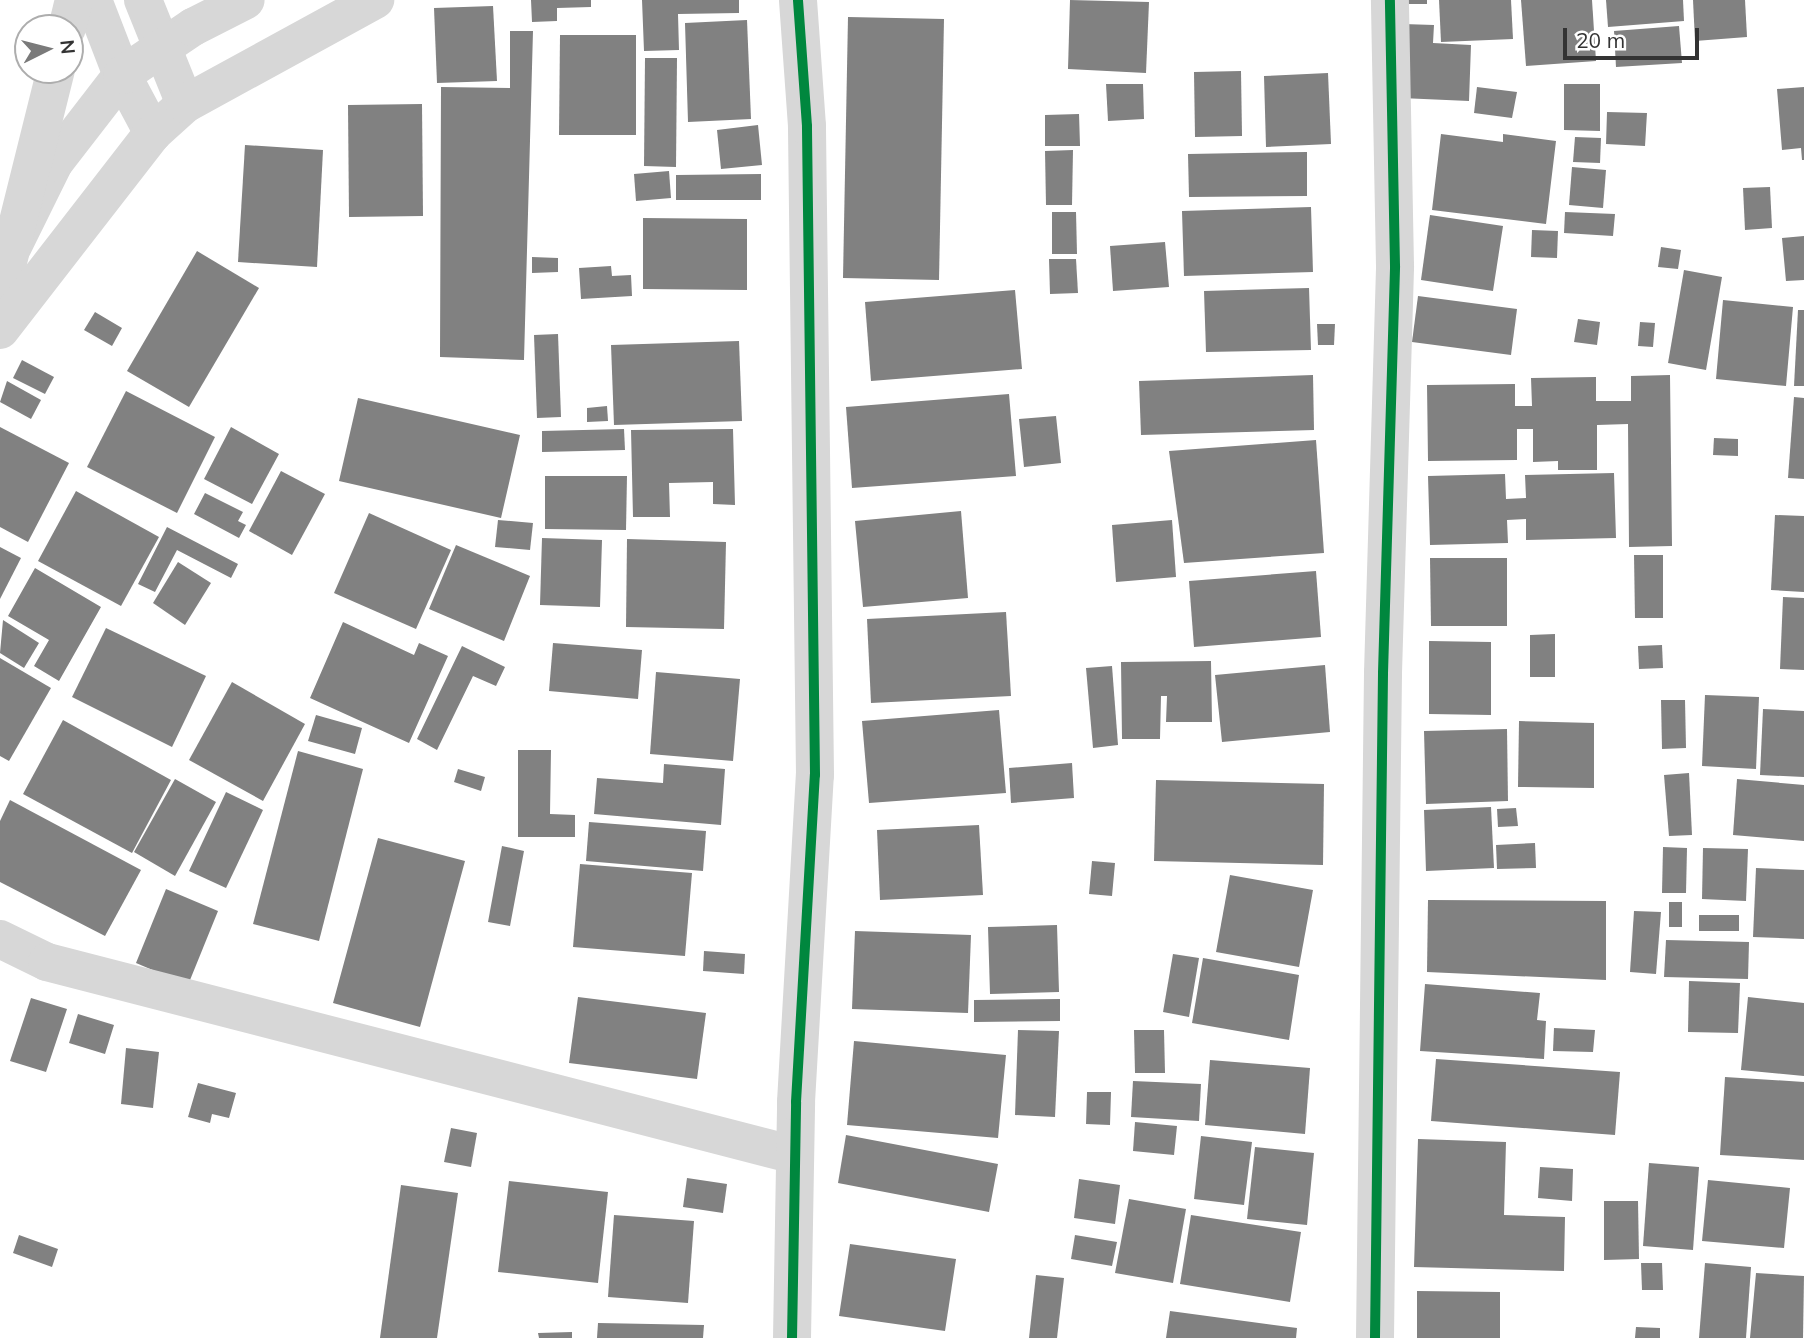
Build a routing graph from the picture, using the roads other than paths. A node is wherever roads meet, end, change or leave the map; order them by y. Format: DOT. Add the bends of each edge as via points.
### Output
graph roads {
  1 [pos="93,0"];
  2 [pos="143,0"];
  3 [pos="246,0"];
  4 [pos="375,0"];
  5 [pos="798,0"];
  6 [pos="1391,0"];
  7 [pos="162,48"];
  8 [pos="121,75"];
  9 [pos="54,84"];
  10 [pos="185,104"];
  11 [pos="153,133"];
  12 [pos="13,247"];
  13 [pos="0,294"];
  14 [pos="0,330"];
  15 [pos="0,939"];
  16 [pos="794,1155"];
  17 [pos="792,1338"];
  18 [pos="1375,1338"];
  1 -- 8 [label="street"];
  2 -- 7 [label="street"];
  3 -- 7 [label="street"];
  4 -- 10 [label="street"];
  5 -- 16 [label="street" via="807,126 815,775"];
  6 -- 18 [label="street" via="1395,265 1383,673"];
  7 -- 8 [label="street"];
  7 -- 10 [label="street"];
  8 -- 11 [label="street"];
  8 -- 12 [label="street" via="54,163"];
  9 -- 12 [label="street"];
  10 -- 11 [label="street"];
  11 -- 14 [label="street"];
  12 -- 13 [label="street"];
  15 -- 16 [label="street" via="47,962"];
  16 -- 17 [label="street"];
}
